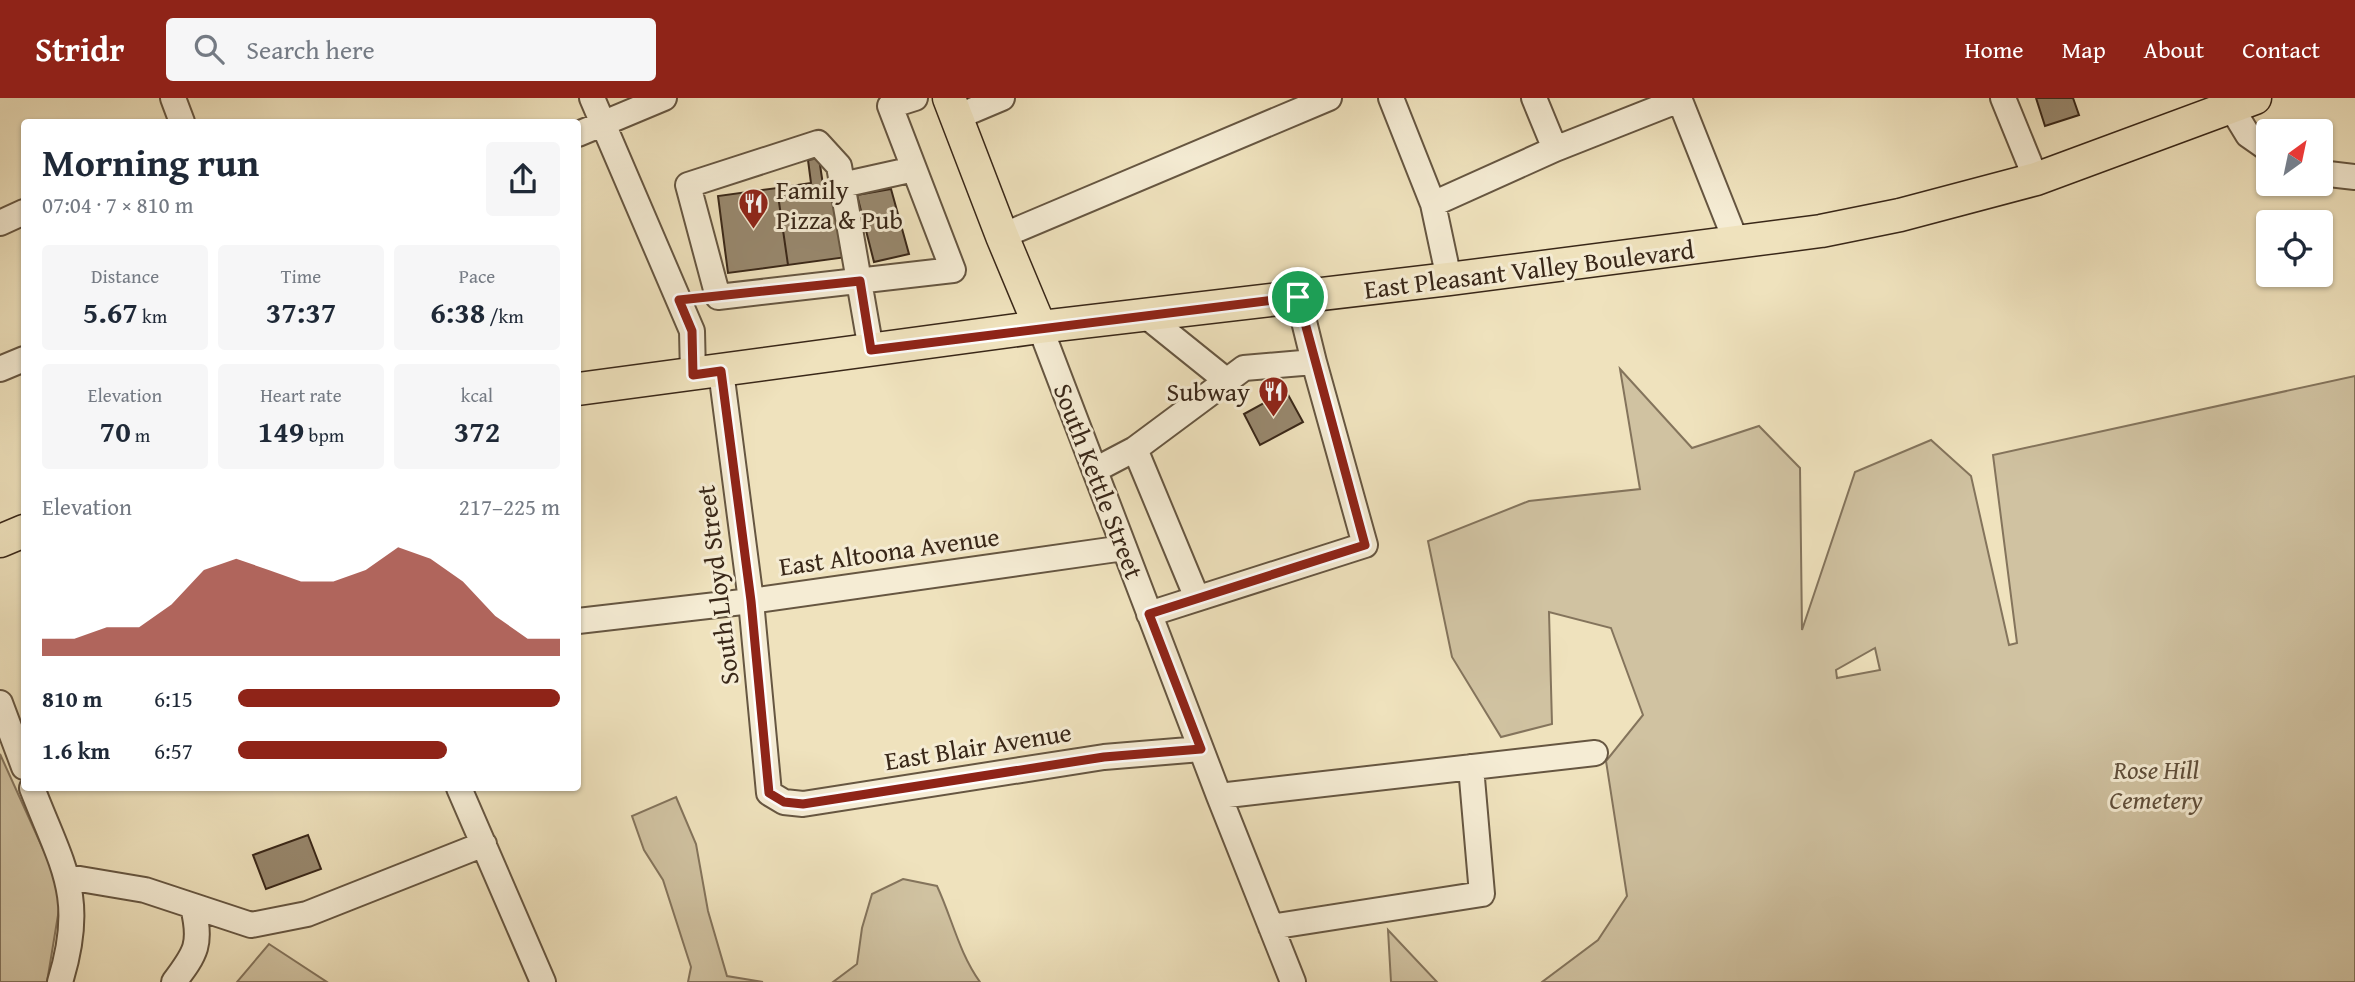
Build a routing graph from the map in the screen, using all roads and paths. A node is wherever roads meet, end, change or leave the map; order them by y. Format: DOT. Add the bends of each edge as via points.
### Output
graph roads {
  1 [pos="173,98"];
  2 [pos="592,98"];
  3 [pos="664,98"];
  4 [pos="915,98"];
  5 [pos="1002,98"];
  6 [pos="1329,98"];
  7 [pos="1391,98"];
  8 [pos="1534,98"];
  9 [pos="2003,98"];
  10 [pos="1679,99"];
  11 [pos="2243,102"];
  12 [pos="953,108"];
  13 [pos="181,119"];
  14 [pos="602,124"];
  15 [pos="581,133"];
  16 [pos="2256,141"];
  17 [pos="1555,149"];
  18 [pos="914,169"];
  19 [pos="2333,174"];
  20 [pos="2355,177"];
  21 [pos="2036,179"];
  22 [pos="842,185"];
  23 [pos="1433,204"];
  24 [pos="21,213"];
  25 [pos="0,223"];
  26 [pos="1002,236"];
  27 [pos="1737,244"];
  28 [pos="1449,279"];
  29 [pos="860,281"];
  30 [pos="718,297"];
  31 [pos="1298,297"];
  32 [pos="679,300"];
  33 [pos="1145,315"];
  34 [pos="1040,327"];
  35 [pos="871,350"];
  36 [pos="21,360"];
  37 [pos="1314,362"];
  38 [pos="0,369"];
  39 [pos="707,373"];
  40 [pos="1227,381"];
  41 [pos="581,389"];
  42 [pos="1135,449"];
  43 [pos="1095,470"];
  44 [pos="21,532"];
  45 [pos="0,541"];
  46 [pos="1124,548"];
  47 [pos="1197,598"];
  48 [pos="751,601"];
  49 [pos="1149,614"];
  50 [pos="581,621"];
  51 [pos="0,703"];
  52 [pos="1201,749"];
  53 [pos="1595,752"];
  54 [pos="21,760"];
  55 [pos="1471,767"];
  56 [pos="33,791"];
  57 [pos="461,791"];
  58 [pos="769,793"];
  59 [pos="1219,796"];
  60 [pos="484,845"];
  61 [pos="68,877"];
  62 [pos="193,907"];
  63 [pos="1270,927"];
  64 [pos="60,982"];
  65 [pos="174,982"];
  66 [pos="543,982"];
  67 [pos="1293,982"];
  1 -- 13 [label="street"];
  2 -- 14 [label="street, South Lloyd Street"];
  3 -- 14 [label="street"];
  4 -- 18 [label="street" via="890,106"];
  5 -- 12 [label="street"];
  6 -- 26 [label="street"];
  7 -- 23 [label="street"];
  8 -- 17 [label="street"];
  9 -- 21 [label="street"];
  10 -- 17 [label="street"];
  10 -- 27 [label="street"];
  11 -- 16 [label="street" via="2248,135"];
  11 -- 21 [label="main road, East Pleasant Valley Boulevard"];
  12 -- 26 [label="main road, South Kettle Street"];
  14 -- 15 [label="street"];
  14 -- 32 [label="street, South Lloyd Street"];
  17 -- 23 [label="street"];
  18 -- 22 [label="street"];
  18 -- 29 [label="street" via="953,270"];
  19 -- 20 [label="street"];
  21 -- 27 [label="main road, East Pleasant Valley Boulevard" via="1899,215"];
  22 -- 29 [label="street"];
  22 -- 30 [label="street" via="839,166 818,143 688,185"];
  23 -- 28 [label="street"];
  24 -- 25 [label="street"];
  26 -- 34 [label="main road, South Kettle Street"];
  27 -- 28 [label="main road, East Pleasant Valley Boulevard"];
  28 -- 31 [label="main road, East Pleasant Valley Boulevard"];
  29 -- 30 [label="street"];
  29 -- 35 [label="street"];
  30 -- 32 [label="street"];
  31 -- 33 [label="main road, East Pleasant Valley Boulevard"];
  31 -- 37 [label="street"];
  32 -- 39 [label="street, South Lloyd Street"];
  33 -- 34 [label="main road, East Pleasant Valley Boulevard"];
  33 -- 40 [label="street"];
  34 -- 35 [label="main road, East Pleasant Valley Boulevard"];
  34 -- 43 [label="street, South Kettle Street"];
  35 -- 39 [label="main road, East Pleasant Valley Boulevard"];
  36 -- 38 [label="street"];
  37 -- 40 [label="street" via="1244,369"];
  37 -- 47 [label="street" via="1365,545"];
  39 -- 41 [label="main road, East Pleasant Valley Boulevard"];
  39 -- 48 [label="street, South Lloyd Street"];
  40 -- 42 [label="street"];
  42 -- 43 [label="street"];
  42 -- 47 [label="street"];
  43 -- 46 [label="street, South Kettle Street"];
  44 -- 45 [label="main road"];
  46 -- 48 [label="street, East Altoona Avenue"];
  46 -- 49 [label="street, South Kettle Street"];
  47 -- 49 [label="street"];
  48 -- 50 [label="street, East Altoona Avenue"];
  48 -- 58 [label="street, South Lloyd Street"];
  49 -- 52 [label="street, South Kettle Street"];
  51 -- 54 [label="street"];
  52 -- 58 [label="street, East Blair Avenue" via="1104,757 803,804 784,802"];
  52 -- 59 [label="street, South Kettle Street"];
  53 -- 55 [label="street"];
  55 -- 59 [label="street"];
  55 -- 63 [label="street" via="1482,894"];
  56 -- 61 [label="street"];
  57 -- 60 [label="street"];
  59 -- 63 [label="street, South Kettle Street"];
  60 -- 62 [label="street" via="307,914 251,925"];
  60 -- 66 [label="street"];
  61 -- 62 [label="street" via="145,890"];
  61 -- 64 [label="street" via="73,925"];
  62 -- 65 [label="street" via="199,933 194,955"];
  63 -- 67 [label="street, South Kettle Street"];
}
